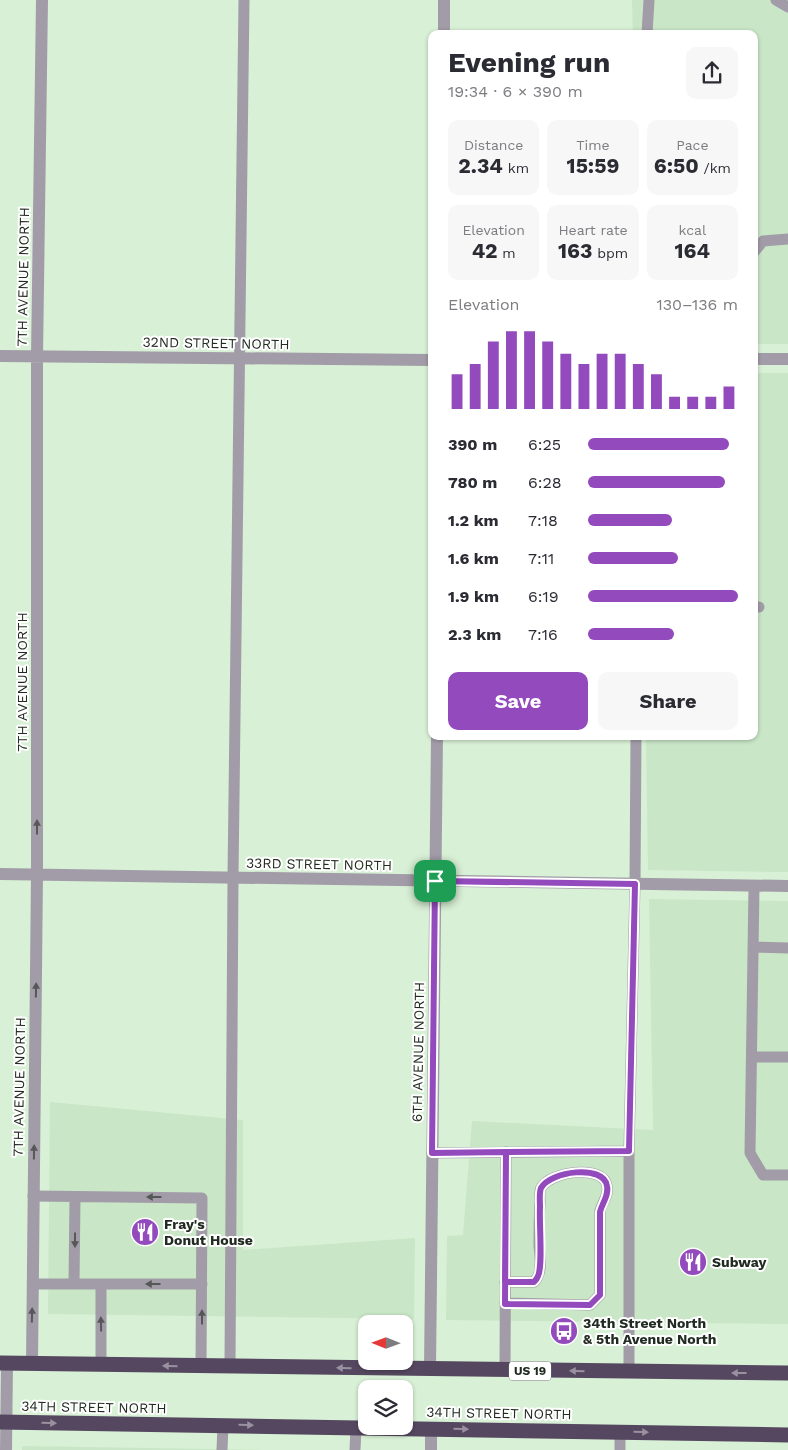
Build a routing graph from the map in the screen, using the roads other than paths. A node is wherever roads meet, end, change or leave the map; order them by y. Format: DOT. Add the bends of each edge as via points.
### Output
graph roads {
  1 [pos="42,0"];
  2 [pos="244,0"];
  3 [pos="444,0"];
  4 [pos="649,0"];
  5 [pos="776,0"];
  6 [pos="788,7"];
  7 [pos="444,30"];
  8 [pos="647,30"];
  9 [pos="788,239"];
  10 [pos="758,246"];
  11 [pos="0,356"];
  12 [pos="37,357"];
  13 [pos="758,358"];
  14 [pos="239,359"];
  15 [pos="788,359"];
  16 [pos="428,360"];
  17 [pos="436,740"];
  18 [pos="636,740"];
  19 [pos="0,874"];
  20 [pos="37,874"];
  21 [pos="233,878"];
  22 [pos="435,881"];
  23 [pos="635,884"];
  24 [pos="754,886"];
  25 [pos="788,886"];
  26 [pos="753,947"];
  27 [pos="788,948"];
  28 [pos="752,1057"];
  29 [pos="788,1057"];
  30 [pos="629,1151"];
  31 [pos="506,1152"];
  32 [pos="432,1153"];
  33 [pos="788,1175"];
  34 [pos="33,1196"];
  35 [pos="75,1197"];
  36 [pos="505,1282"];
  37 [pos="32,1284"];
  38 [pos="74,1284"];
  39 [pos="101,1284"];
  40 [pos="202,1284"];
  41 [pos="505,1304"];
  42 [pos="4,1363"];
  43 [pos="32,1364"];
  44 [pos="101,1365"];
  45 [pos="201,1366"];
  46 [pos="230,1366"];
  47 [pos="430,1369"];
  48 [pos="505,1370"];
  49 [pos="629,1372"];
  50 [pos="788,1373"];
  51 [pos="3,1422"];
  52 [pos="223,1425"];
  53 [pos="356,1427"];
  54 [pos="431,1428"];
  55 [pos="620,1432"];
  56 [pos="788,1435"];
  57 [pos="6,1450"];
  58 [pos="222,1450"];
  59 [pos="355,1450"];
  60 [pos="431,1450"];
  61 [pos="620,1450"];
  1 -- 12 [label="street, 7TH AVENUE NORTH"];
  2 -- 14 [label="lane"];
  3 -- 7 [label="street"];
  4 -- 8 [label="lane"];
  5 -- 6 [label="lane"];
  9 -- 10 [label="lane" via="762,241"];
  11 -- 12 [label="street, 32ND STREET NORTH"];
  12 -- 14 [label="street, 32ND STREET NORTH"];
  20 -- 12 [label="street, 7TH AVENUE NORTH, one-way"];
  13 -- 15 [label="street"];
  14 -- 16 [label="street, 32ND STREET NORTH"];
  14 -- 21 [label="lane"];
  17 -- 22 [label="street, 6TH AVENUE NORTH"];
  18 -- 23 [label="lane"];
  19 -- 20 [label="street, 33RD STREET NORTH"];
  20 -- 21 [label="street, 33RD STREET NORTH"];
  34 -- 20 [label="street, 7TH AVENUE NORTH, one-way"];
  21 -- 22 [label="street, 33RD STREET NORTH"];
  21 -- 46 [label="lane"];
  22 -- 23 [label="street, 33RD STREET NORTH"];
  22 -- 32 [label="street, 6TH AVENUE NORTH"];
  23 -- 24 [label="street, 33RD STREET NORTH"];
  23 -- 30 [label="lane"];
  24 -- 25 [label="street, 33RD STREET NORTH"];
  24 -- 26 [label="lane"];
  26 -- 27 [label="lane"];
  26 -- 28 [label="lane"];
  28 -- 29 [label="lane"];
  28 -- 33 [label="lane" via="750,1153 763,1175"];
  30 -- 31 [label="lane"];
  30 -- 49 [label="lane"];
  31 -- 32 [label="lane"];
  31 -- 36 [label="lane"];
  32 -- 47 [label="street, 6TH AVENUE NORTH"];
  34 -- 35 [label="lane"];
  34 -- 37 [label="street, 7TH AVENUE NORTH"];
  35 -- 38 [label="lane, one-way"];
  40 -- 35 [label="lane, one-way" via="202,1198"];
  36 -- 41 [label="lane"];
  36 -- 41 [label="lane" via="534,1282 538,1278 541,1188 550,1178 566,1173 583,1173 598,1174 605,1180 608,1187 600,1212 600,1295 590,1305"];
  37 -- 38 [label="lane"];
  43 -- 37 [label="street, 7TH AVENUE NORTH, one-way"];
  38 -- 39 [label="lane"];
  40 -- 39 [label="lane, one-way"];
  44 -- 39 [label="lane, one-way"];
  45 -- 40 [label="lane, one-way"];
  41 -- 48 [label="lane"];
  42 -- 43 [label="highway, US 19"];
  42 -- 51 [label="street"];
  43 -- 44 [label="highway, US 19"];
  45 -- 44 [label="highway, US 19, one-way"];
  45 -- 46 [label="highway, US 19"];
  47 -- 46 [label="highway, US 19, one-way"];
  47 -- 48 [label="highway, US 19"];
  49 -- 48 [label="highway, US 19, one-way"];
  50 -- 49 [label="highway, US 19, one-way"];
  51 -- 52 [label="highway, 34TH STREET NORTH, one-way"];
  51 -- 57 [label="street"];
  52 -- 53 [label="highway, 34TH STREET NORTH, one-way"];
  52 -- 58 [label="lane"];
  53 -- 54 [label="highway, 34TH STREET NORTH"];
  53 -- 59 [label="lane"];
  54 -- 55 [label="highway, 34TH STREET NORTH, one-way"];
  54 -- 60 [label="street"];
  55 -- 56 [label="highway, 34TH STREET NORTH, one-way"];
  55 -- 61 [label="lane"];
}
